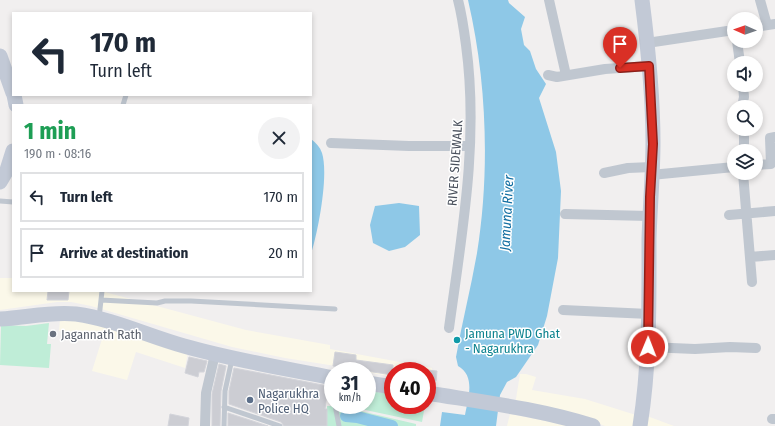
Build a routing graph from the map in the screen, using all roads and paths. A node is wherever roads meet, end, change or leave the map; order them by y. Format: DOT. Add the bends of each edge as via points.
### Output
graph roads {
  1 [pos="458,0"];
  2 [pos="549,0"];
  3 [pos="642,0"];
  4 [pos="760,0"];
  5 [pos="771,25"];
  6 [pos="727,31"];
  7 [pos="647,43"];
  8 [pos="0,56"];
  9 [pos="649,66"];
  10 [pos="548,75"];
  11 [pos="566,75"];
  12 [pos="12,91"];
  13 [pos="775,137"];
  14 [pos="331,143"];
  15 [pos="470,146"];
  16 [pos="12,154"];
  17 [pos="763,165"];
  18 [pos="727,167"];
  19 [pos="651,171"];
  20 [pos="604,173"];
  21 [pos="744,180"];
  22 [pos="0,182"];
  23 [pos="0,201"];
  24 [pos="12,202"];
  25 [pos="775,211"];
  26 [pos="746,213"];
  27 [pos="566,214"];
  28 [pos="729,215"];
  29 [pos="650,216"];
  30 [pos="775,255"];
  31 [pos="750,257"];
  32 [pos="752,282"];
  33 [pos="102,292"];
  34 [pos="101,300"];
  35 [pos="336,309"];
  36 [pos="563,310"];
  37 [pos="649,314"];
  38 [pos="0,319"];
  39 [pos="99,319"];
  40 [pos="449,328"];
  41 [pos="648,347"];
  42 [pos="756,348"];
  43 [pos="215,354"];
  44 [pos="232,358"];
  45 [pos="324,376"];
  46 [pos="436,394"];
  47 [pos="224,407"];
  48 [pos="337,414"];
  49 [pos="263,423"];
  50 [pos="206,426"];
  51 [pos="224,426"];
  52 [pos="280,426"];
  53 [pos="339,426"];
  54 [pos="593,426"];
  55 [pos="640,426"];
  1 -- 15 [label="street, RIVER SIDEWALK" via="462,12 469,71 472,111"];
  2 -- 11 [label="street"];
  3 -- 7 [label="main road"];
  4 -- 5 [label="street"];
  6 -- 7 [label="street"];
  7 -- 9 [label="main road"];
  8 -- 12 [label="main road"];
  9 -- 11 [label="street"];
  9 -- 19 [label="main road" via="653,144"];
  10 -- 11 [label="street"];
  13 -- 17 [label="street" via="770,138 772,164"];
  14 -- 15 [label="street"];
  15 -- 40 [label="street, RIVER SIDEWALK"];
  16 -- 22 [label="main road"];
  18 -- 19 [label="street"];
  19 -- 20 [label="street" via="628,168"];
  19 -- 29 [label="main road"];
  21 -- 26 [label="street"];
  23 -- 24 [label="lane"];
  25 -- 26 [label="street"];
  26 -- 28 [label="street"];
  26 -- 31 [label="street"];
  27 -- 29 [label="street"];
  29 -- 37 [label="main road"];
  30 -- 31 [label="street"];
  31 -- 32 [label="street"];
  33 -- 34 [label="lane"];
  34 -- 35 [label="lane" via="157,303 191,301"];
  34 -- 39 [label="lane"];
  36 -- 37 [label="street"];
  37 -- 41 [label="main road"];
  38 -- 39 [label="main road" via="54,313"];
  39 -- 43 [label="main road"];
  41 -- 42 [label="street"];
  41 -- 55 [label="main road"];
  43 -- 44 [label="main road"];
  43 -- 50 [label="street" via="206,393"];
  44 -- 45 [label="main road"];
  44 -- 47 [label="lane"];
  46 -- 54 [label="main road" via="520,409"];
  47 -- 49 [label="lane"];
  47 -- 51 [label="lane"];
  48 -- 53 [label="lane"];
  49 -- 52 [label="lane"];
}
